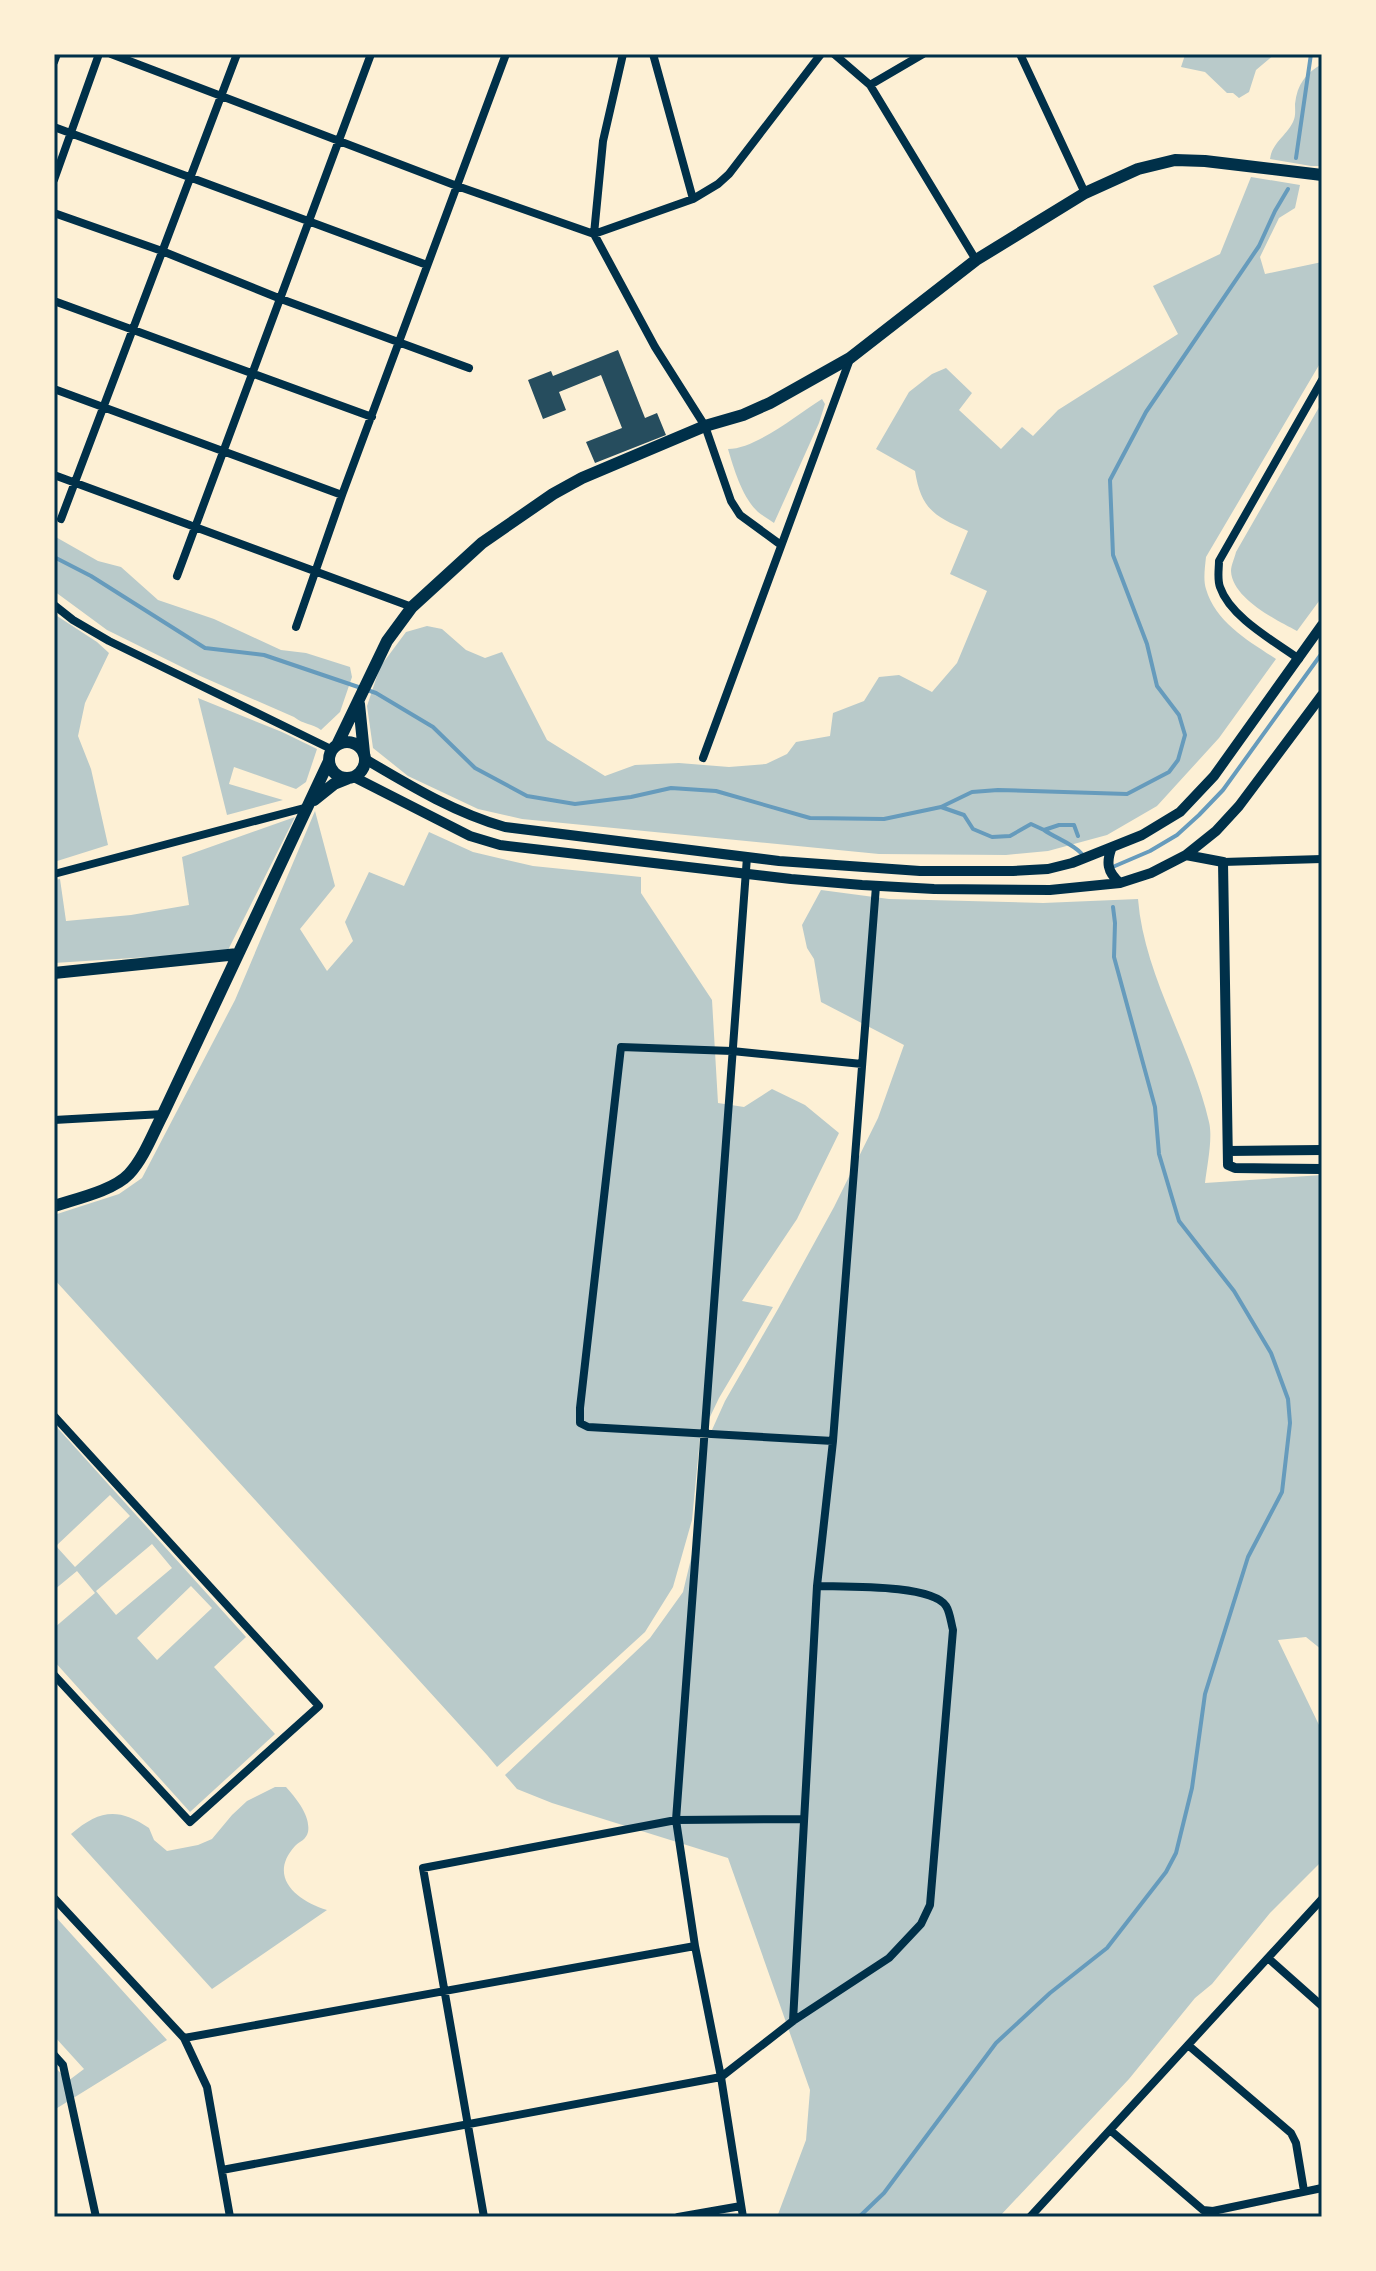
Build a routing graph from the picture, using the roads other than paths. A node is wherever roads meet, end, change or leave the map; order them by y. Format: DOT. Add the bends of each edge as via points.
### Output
graph roads {
  1 [pos="57,54"];
  2 [pos="99,54"];
  3 [pos="111,54"];
  4 [pos="237,54"];
  5 [pos="371,54"];
  6 [pos="506,54"];
  7 [pos="623,54"];
  8 [pos="653,54"];
  9 [pos="821,54"];
  10 [pos="834,54"];
  11 [pos="923,54"];
  12 [pos="1020,54"];
  13 [pos="54,62"];
  14 [pos="870,85"];
  15 [pos="221,96"];
  16 [pos="54,127"];
  17 [pos="71,134"];
  18 [pos="339,141"];
  19 [pos="1319,175"];
  20 [pos="189,178"];
  21 [pos="54,180"];
  22 [pos="457,186"];
  23 [pos="1085,193"];
  24 [pos="693,199"];
  25 [pos="54,213"];
  26 [pos="309,221"];
  27 [pos="594,234"];
  28 [pos="162,251"];
  29 [pos="976,260"];
  30 [pos="427,265"];
  31 [pos="281,299"];
  32 [pos="54,301"];
  33 [pos="132,329"];
  34 [pos="399,342"];
  35 [pos="850,358"];
  36 [pos="469,368"];
  37 [pos="253,375"];
  38 [pos="1322,380"];
  39 [pos="54,389"];
  40 [pos="103,407"];
  41 [pos="372,417"];
  42 [pos="705,426"];
  43 [pos="223,451"];
  44 [pos="54,475"];
  45 [pos="75,483"];
  46 [pos="342,495"];
  47 [pos="61,519"];
  48 [pos="195,528"];
  49 [pos="781,545"];
  50 [pos="317,572"];
  51 [pos="177,576"];
  52 [pos="54,605"];
  53 [pos="412,607"];
  54 [pos="1322,625"];
  55 [pos="296,627"];
  56 [pos="1299,659"];
  57 [pos="1322,695"];
  58 [pos="360,698"];
  59 [pos="1309,714"];
  60 [pos="1322,714"];
  61 [pos="333,752"];
  62 [pos="364,756"];
  63 [pos="703,758"];
  64 [pos="351,777"];
  65 [pos="310,804"];
  66 [pos="1112,847"];
  67 [pos="1186,855"];
  68 [pos="747,857"];
  69 [pos="1322,859"];
  70 [pos="1223,862"];
  71 [pos="54,874"];
  72 [pos="745,874"];
  73 [pos="1120,883"];
  74 [pos="876,886"];
  75 [pos="238,954"];
  76 [pos="54,973"];
  77 [pos="732,1051"];
  78 [pos="862,1064"];
  79 [pos="163,1114"];
  80 [pos="54,1120"];
  81 [pos="1322,1150"];
  82 [pos="1228,1151"];
  83 [pos="1322,1169"];
  84 [pos="54,1206"];
  85 [pos="54,1416"];
  86 [pos="705,1434"];
  87 [pos="833,1441"];
  88 [pos="817,1586"];
  89 [pos="54,1675"];
  90 [pos="803,1819"];
  91 [pos="676,1820"];
  92 [pos="54,1898"];
  93 [pos="1322,1899"];
  94 [pos="695,1946"];
  95 [pos="1268,1958"];
  96 [pos="444,1992"];
  97 [pos="1322,2006"];
  98 [pos="793,2021"];
  99 [pos="184,2038"];
  100 [pos="1188,2045"];
  101 [pos="54,2055"];
  102 [pos="721,2077"];
  103 [pos="467,2125"];
  104 [pos="1110,2130"];
  105 [pos="222,2170"];
  106 [pos="1322,2188"];
  107 [pos="1304,2191"];
  108 [pos="741,2206"];
  109 [pos="1034,2216"];
  110 [pos="96,2217"];
  111 [pos="230,2217"];
  112 [pos="484,2217"];
  113 [pos="678,2217"];
  114 [pos="743,2217"];
  1 -- 13 [label="street"];
  2 -- 17 [label="street"];
  3 -- 15 [label="street"];
  4 -- 15 [label="street"];
  5 -- 18 [label="street"];
  6 -- 22 [label="street"];
  7 -- 27 [label="street" via="603,141"];
  8 -- 24 [label="street"];
  9 -- 24 [label="street" via="729,174"];
  10 -- 14 [label="street"];
  11 -- 14 [label="street"];
  12 -- 23 [label="street"];
  14 -- 29 [label="street"];
  15 -- 18 [label="street"];
  15 -- 20 [label="street"];
  16 -- 17 [label="street"];
  17 -- 20 [label="street"];
  17 -- 21 [label="street"];
  18 -- 22 [label="street"];
  18 -- 26 [label="street"];
  19 -- 23 [label="main road" via="1175,160 1138,169"];
  20 -- 26 [label="street"];
  20 -- 28 [label="street"];
  22 -- 27 [label="street"];
  22 -- 30 [label="street"];
  23 -- 29 [label="main road"];
  24 -- 27 [label="street"];
  25 -- 28 [label="street"];
  26 -- 30 [label="street"];
  26 -- 31 [label="street"];
  27 -- 42 [label="street"];
  28 -- 31 [label="street"];
  28 -- 33 [label="street"];
  29 -- 35 [label="main road"];
  30 -- 34 [label="street"];
  31 -- 34 [label="street"];
  31 -- 37 [label="street"];
  32 -- 33 [label="street"];
  33 -- 37 [label="street"];
  33 -- 40 [label="street"];
  34 -- 36 [label="street"];
  34 -- 41 [label="street"];
  35 -- 42 [label="main road" via="770,403"];
  35 -- 49 [label="street"];
  37 -- 41 [label="street"];
  37 -- 43 [label="street"];
  38 -- 56 [label="street" via="1219,561 1219,585 1230,605"];
  39 -- 40 [label="street"];
  40 -- 43 [label="street"];
  40 -- 45 [label="street"];
  41 -- 46 [label="street"];
  42 -- 49 [label="street" via="731,501 740,515"];
  42 -- 53 [label="main road" via="553,494 482,543"];
  43 -- 46 [label="street"];
  43 -- 48 [label="street"];
  44 -- 45 [label="street"];
  45 -- 47 [label="street"];
  45 -- 48 [label="street"];
  46 -- 50 [label="street"];
  48 -- 50 [label="street"];
  48 -- 51 [label="street"];
  49 -- 63 [label="street"];
  50 -- 53 [label="street"];
  50 -- 55 [label="street"];
  52 -- 61 [label="street" via="109,641"];
  53 -- 58 [label="main road" via="395,628"];
  54 -- 56 [label="street"];
  56 -- 66 [label="street" via="1214,776 1180,812"];
  57 -- 59 [label="street"];
  58 -- 61 [label="main road"];
  58 -- 62 [label="main road"];
  59 -- 60 [label="street"];
  59 -- 67 [label="street" via="1239,806"];
  61 -- 62 [label="main road" via="353,743"];
  61 -- 64 [label="main road" via="333,771"];
  61 -- 65 [label="main road"];
  62 -- 64 [label="main road" via="362,770"];
  62 -- 68 [label="street" via="452,808 505,827"];
  64 -- 65 [label="main road"];
  64 -- 72 [label="street" via="470,836 500,845"];
  65 -- 71 [label="street"];
  65 -- 75 [label="main road"];
  66 -- 68 [label="street" via="1048,869 1013,871 920,871"];
  66 -- 73 [label="street" via="1108,866"];
  67 -- 70 [label="street"];
  67 -- 73 [label="street"];
  68 -- 72 [label="street"];
  69 -- 70 [label="street"];
  70 -- 82 [label="street"];
  72 -- 74 [label="street"];
  72 -- 77 [label="street"];
  73 -- 74 [label="street" via="1050,890"];
  74 -- 78 [label="street"];
  75 -- 76 [label="main road"];
  75 -- 79 [label="main road"];
  77 -- 78 [label="street"];
  77 -- 86 [label="street"];
  77 -- 86 [label="street" via="621,1047 580,1408 580,1423 588,1427"];
  78 -- 87 [label="street"];
  79 -- 80 [label="street"];
  79 -- 84 [label="main road" via="128,1176"];
  81 -- 82 [label="street"];
  82 -- 83 [label="street" via="1231,1168"];
  85 -- 89 [label="street" via="319,1706 190,1822"];
  86 -- 87 [label="street"];
  86 -- 91 [label="street"];
  87 -- 88 [label="street"];
  88 -- 90 [label="street"];
  88 -- 98 [label="street" via="932,1595 946,1605 953,1630 930,1905 921,1924 889,1958"];
  90 -- 91 [label="street"];
  90 -- 98 [label="street"];
  91 -- 94 [label="street"];
  91 -- 96 [label="street" via="423,1868"];
  92 -- 99 [label="street"];
  93 -- 95 [label="street"];
  94 -- 96 [label="street"];
  94 -- 102 [label="street"];
  95 -- 97 [label="street"];
  95 -- 100 [label="street"];
  96 -- 99 [label="street"];
  96 -- 103 [label="street"];
  98 -- 102 [label="street"];
  99 -- 105 [label="street" via="207,2087"];
  100 -- 104 [label="street"];
  100 -- 107 [label="street" via="1291,2133"];
  101 -- 110 [label="street" via="63,2065"];
  102 -- 103 [label="street"];
  102 -- 108 [label="street"];
  103 -- 105 [label="street"];
  103 -- 112 [label="street"];
  104 -- 107 [label="street" via="1203,2210"];
  104 -- 109 [label="street"];
  105 -- 111 [label="street"];
  106 -- 107 [label="street"];
  108 -- 113 [label="street"];
  108 -- 114 [label="street"];
}
